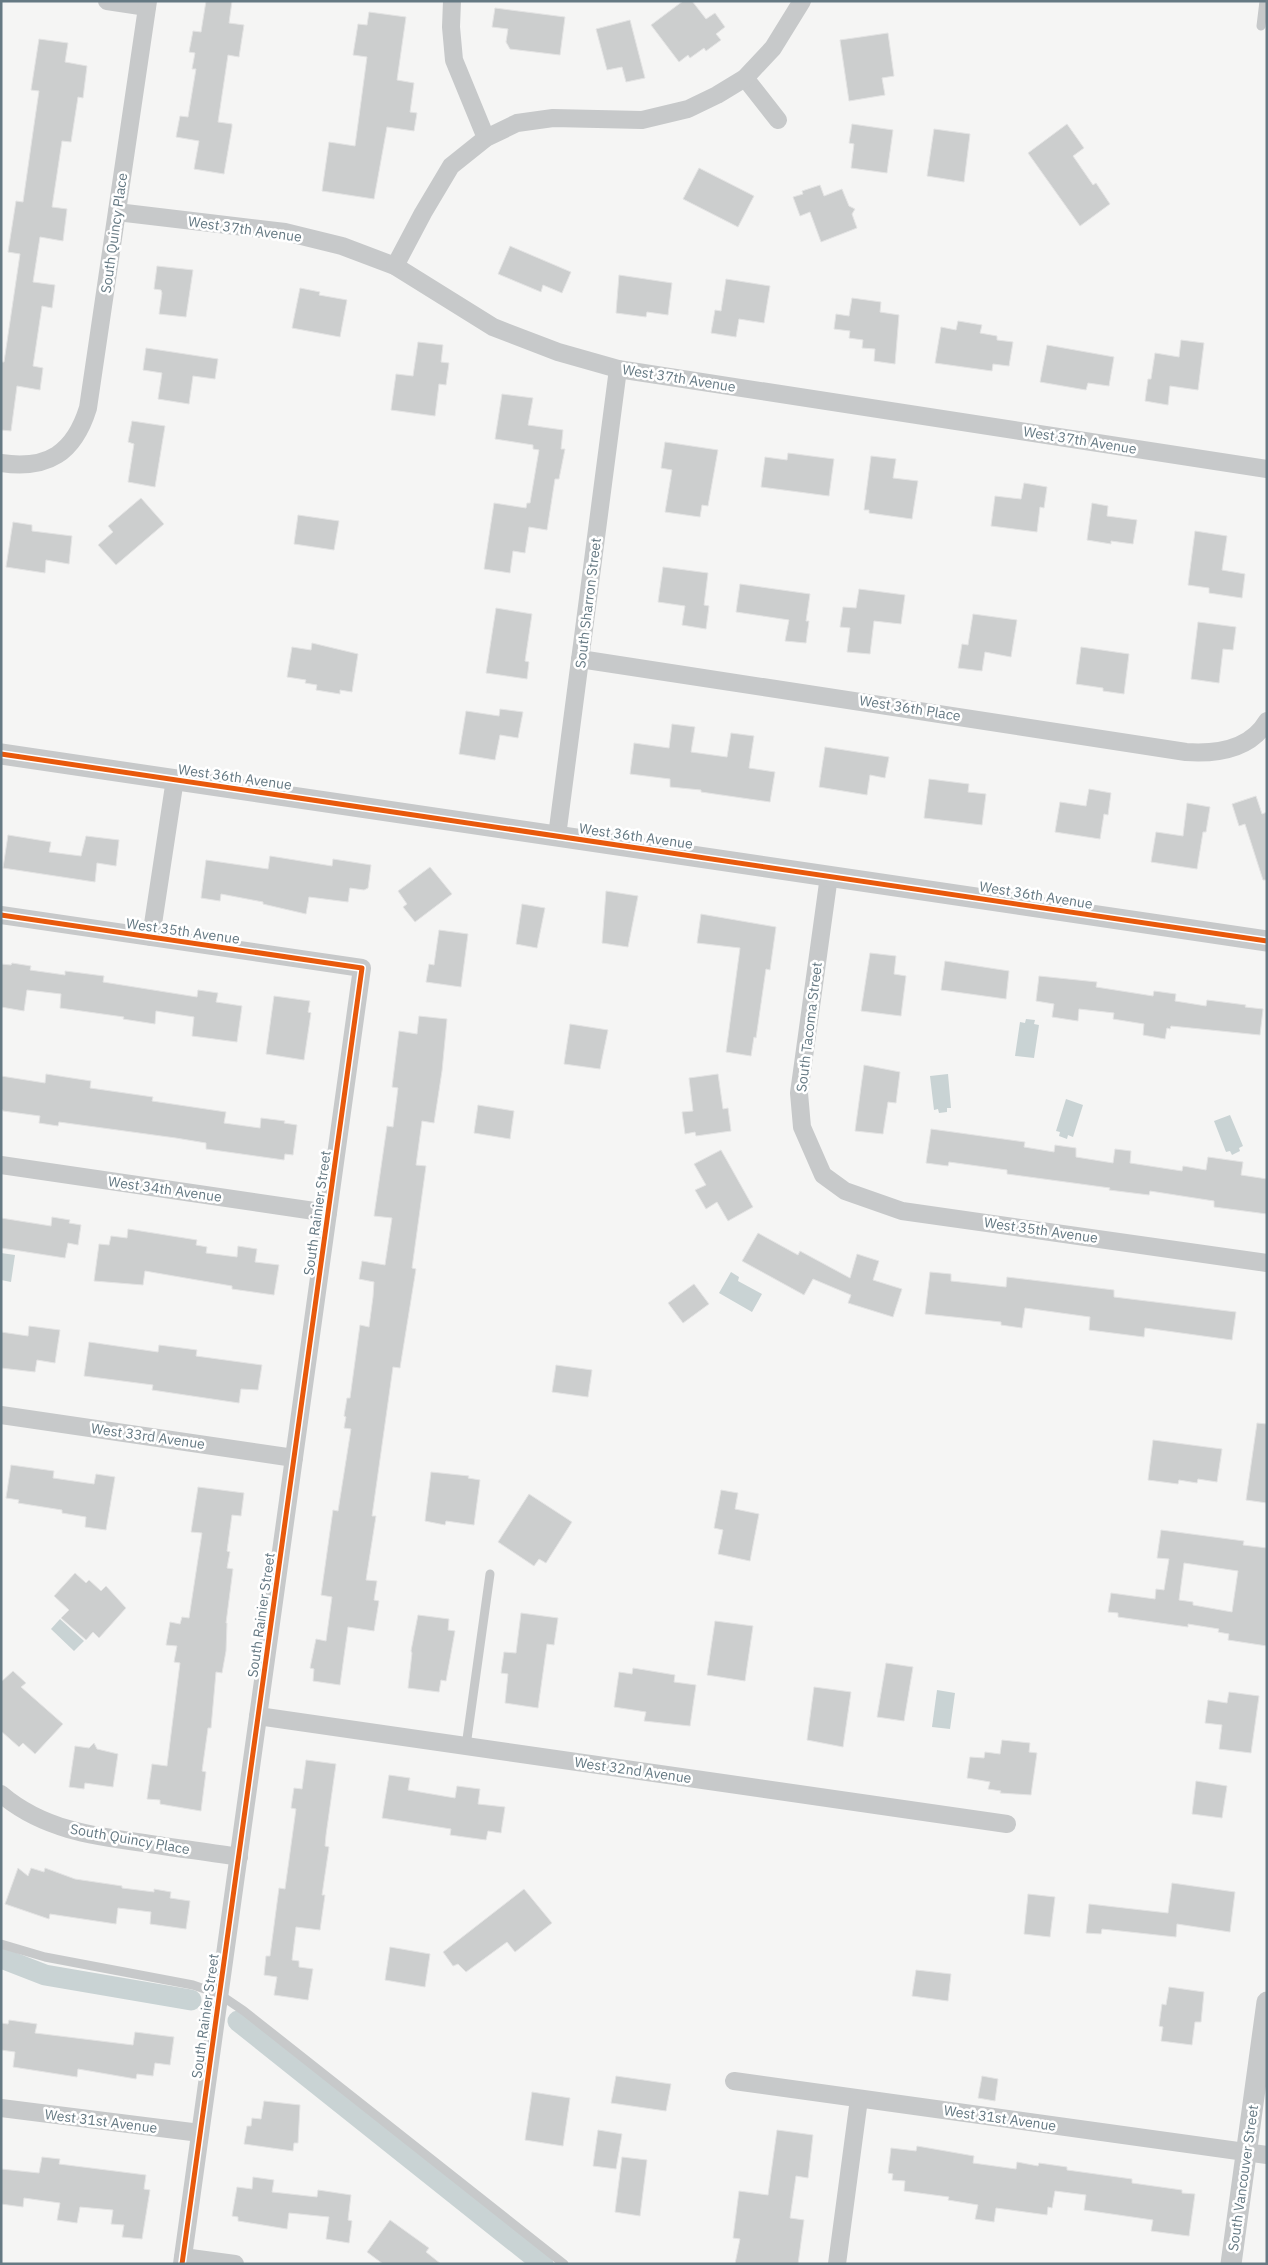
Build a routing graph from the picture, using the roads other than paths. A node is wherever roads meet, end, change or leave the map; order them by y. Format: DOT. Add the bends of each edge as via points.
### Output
graph roads {
  1 [pos="107,1"];
  2 [pos="452,1"];
  3 [pos="802,1"];
  4 [pos="1264,1"];
  5 [pos="148,4"];
  6 [pos="1261,26"];
  7 [pos="745,78"];
  8 [pos="778,120"];
  9 [pos="486,138"];
  10 [pos="117,212"];
  11 [pos="395,266"];
  12 [pos="618,369"];
  13 [pos="1,463"];
  14 [pos="1267,469"];
  15 [pos="580,659"];
  16 [pos="1267,721"];
  17 [pos="1,754"];
  18 [pos="174,779"];
  19 [pos="557,836"];
  20 [pos="829,876"];
  21 [pos="1,915"];
  22 [pos="151,937"];
  23 [pos="1267,941"];
  24 [pos="362,968"];
  25 [pos="1,1165"];
  26 [pos="823,1175"];
  27 [pos="328,1214"];
  28 [pos="1267,1263"];
  29 [pos="1,1415"];
  30 [pos="294,1458"];
  31 [pos="490,1574"];
  32 [pos="258,1716"];
  33 [pos="466,1746"];
  34 [pos="1,1794"];
  35 [pos="1007,1824"];
  36 [pos="239,1857"];
  37 [pos="1,1944"];
  38 [pos="219,1994"];
  39 [pos="1267,2002"];
  40 [pos="734,2081"];
  41 [pos="859,2099"];
  42 [pos="1,2108"];
  43 [pos="200,2133"];
  44 [pos="1246,2151"];
  45 [pos="1267,2154"];
  46 [pos="183,2260"];
  47 [pos="235,2264"];
  48 [pos="564,2264"];
  49 [pos="836,2264"];
  50 [pos="1231,2264"];
  1 -- 5 [label="street"];
  2 -- 9 [label="street" via="454,60"];
  3 -- 7 [label="street" via="772,48"];
  4 -- 6 [label="lane"];
  5 -- 10 [label="street, South Quincy Place"];
  7 -- 8 [label="street"];
  7 -- 9 [label="street" via="688,109 642,120 554,118 517,123"];
  9 -- 11 [label="street" via="451,166"];
  10 -- 11 [label="street, West 37th Avenue" via="285,232 342,246"];
  10 -- 13 [label="street, South Quincy Place" via="83,424 73,441 45,462 27,465"];
  11 -- 12 [label="street, West 37th Avenue" via="493,327 558,352"];
  12 -- 14 [label="street, West 37th Avenue"];
  12 -- 15 [label="street, South Sharron Street"];
  15 -- 16 [label="street, West 36th Place" via="1186,752 1209,754 1226,751 1261,732"];
  15 -- 19 [label="street, South Sharron Street"];
  17 -- 18 [label="street, West 36th Avenue"];
  18 -- 19 [label="street, West 36th Avenue"];
  18 -- 22 [label="street"];
  19 -- 20 [label="street, West 36th Avenue"];
  20 -- 23 [label="street, West 36th Avenue"];
  20 -- 26 [label="street, South Tacoma Street" via="799,1093 802,1127"];
  21 -- 22 [label="street, West 35th Avenue"];
  22 -- 24 [label="street, West 35th Avenue"];
  24 -- 27 [label="street, South Rainier Street"];
  25 -- 27 [label="street, West 34th Avenue"];
  26 -- 28 [label="street, West 35th Avenue" via="845,1191 902,1210"];
  27 -- 30 [label="street, South Rainier Street"];
  29 -- 30 [label="street, West 33rd Avenue"];
  30 -- 32 [label="street, South Rainier Street"];
  31 -- 33 [label="lane"];
  32 -- 33 [label="street, West 32nd Avenue"];
  32 -- 36 [label="street, South Rainier Street"];
  33 -- 35 [label="street, West 32nd Avenue"];
  34 -- 36 [label="street, South Quincy Place" via="33,1816 92,1836"];
  36 -- 38 [label="street, South Rainier Street"];
  37 -- 38 [label="lane" via="45,1957 193,1985"];
  38 -- 43 [label="street, South Rainier Street"];
  38 -- 48 [label="lane" via="244,2010"];
  39 -- 44 [label="street, South Vancouver Street"];
  40 -- 41 [label="street, West 31st Avenue"];
  41 -- 44 [label="street, West 31st Avenue"];
  41 -- 49 [label="street"];
  42 -- 43 [label="street, West 31st Avenue"];
  43 -- 46 [label="street, South Rainier Street"];
  44 -- 45 [label="street, West 31st Avenue"];
  44 -- 50 [label="street, South Vancouver Street"];
  46 -- 47 [label="street"];
}
